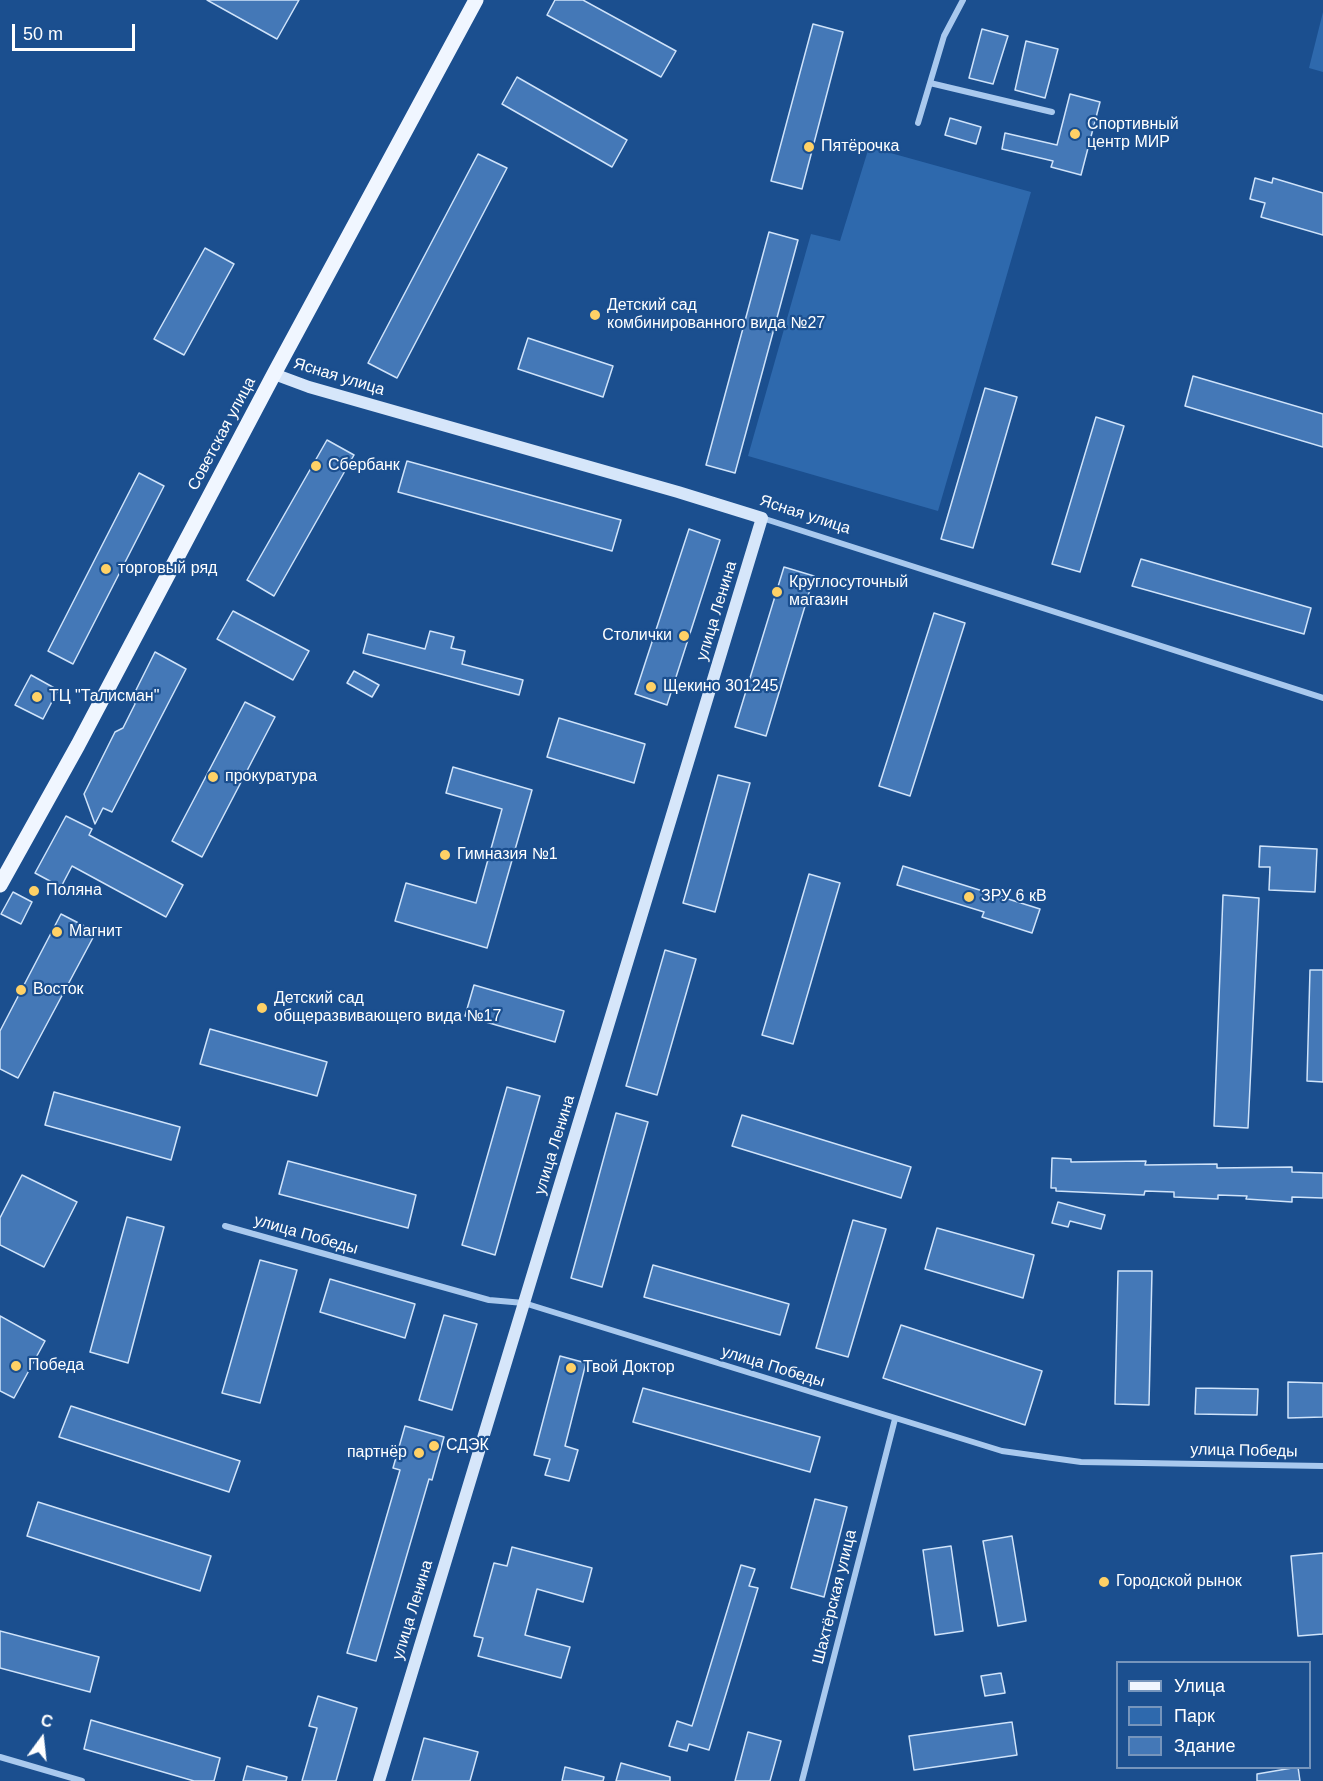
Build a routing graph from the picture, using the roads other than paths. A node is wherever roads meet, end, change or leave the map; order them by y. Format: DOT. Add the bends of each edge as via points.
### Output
graph roads {
  1 [pos="476,0"];
  2 [pos="963,0"];
  3 [pos="930,83"];
  4 [pos="1052,112"];
  5 [pos="918,123"];
  6 [pos="274,374"];
  7 [pos="762,518"];
  8 [pos="1323,698"];
  9 [pos="0,885"];
  10 [pos="225,1226"];
  11 [pos="524,1303"];
  12 [pos="895,1419"];
  13 [pos="1323,1466"];
  14 [pos="0,1757"];
  15 [pos="82,1781"];
  16 [pos="379,1781"];
  17 [pos="802,1781"];
  1 -- 6 [label="main road, Советская улица"];
  2 -- 3 [label="street" via="944,36"];
  3 -- 4 [label="street"];
  3 -- 5 [label="street"];
  6 -- 7 [label="street, Ясная улица"];
  6 -- 9 [label="main road, Советская улица"];
  7 -- 8 [label="street, Ясная улица"];
  7 -- 11 [label="street, улица Ленина"];
  10 -- 11 [label="street, улица Победы" via="489,1300"];
  11 -- 12 [label="street, улица Победы"];
  11 -- 16 [label="street, улица Ленина"];
  12 -- 13 [label="street, улица Победы" via="1002,1451 1081,1462"];
  12 -- 17 [label="street, Шахтёрская улица"];
  14 -- 15 [label="street"];
}
